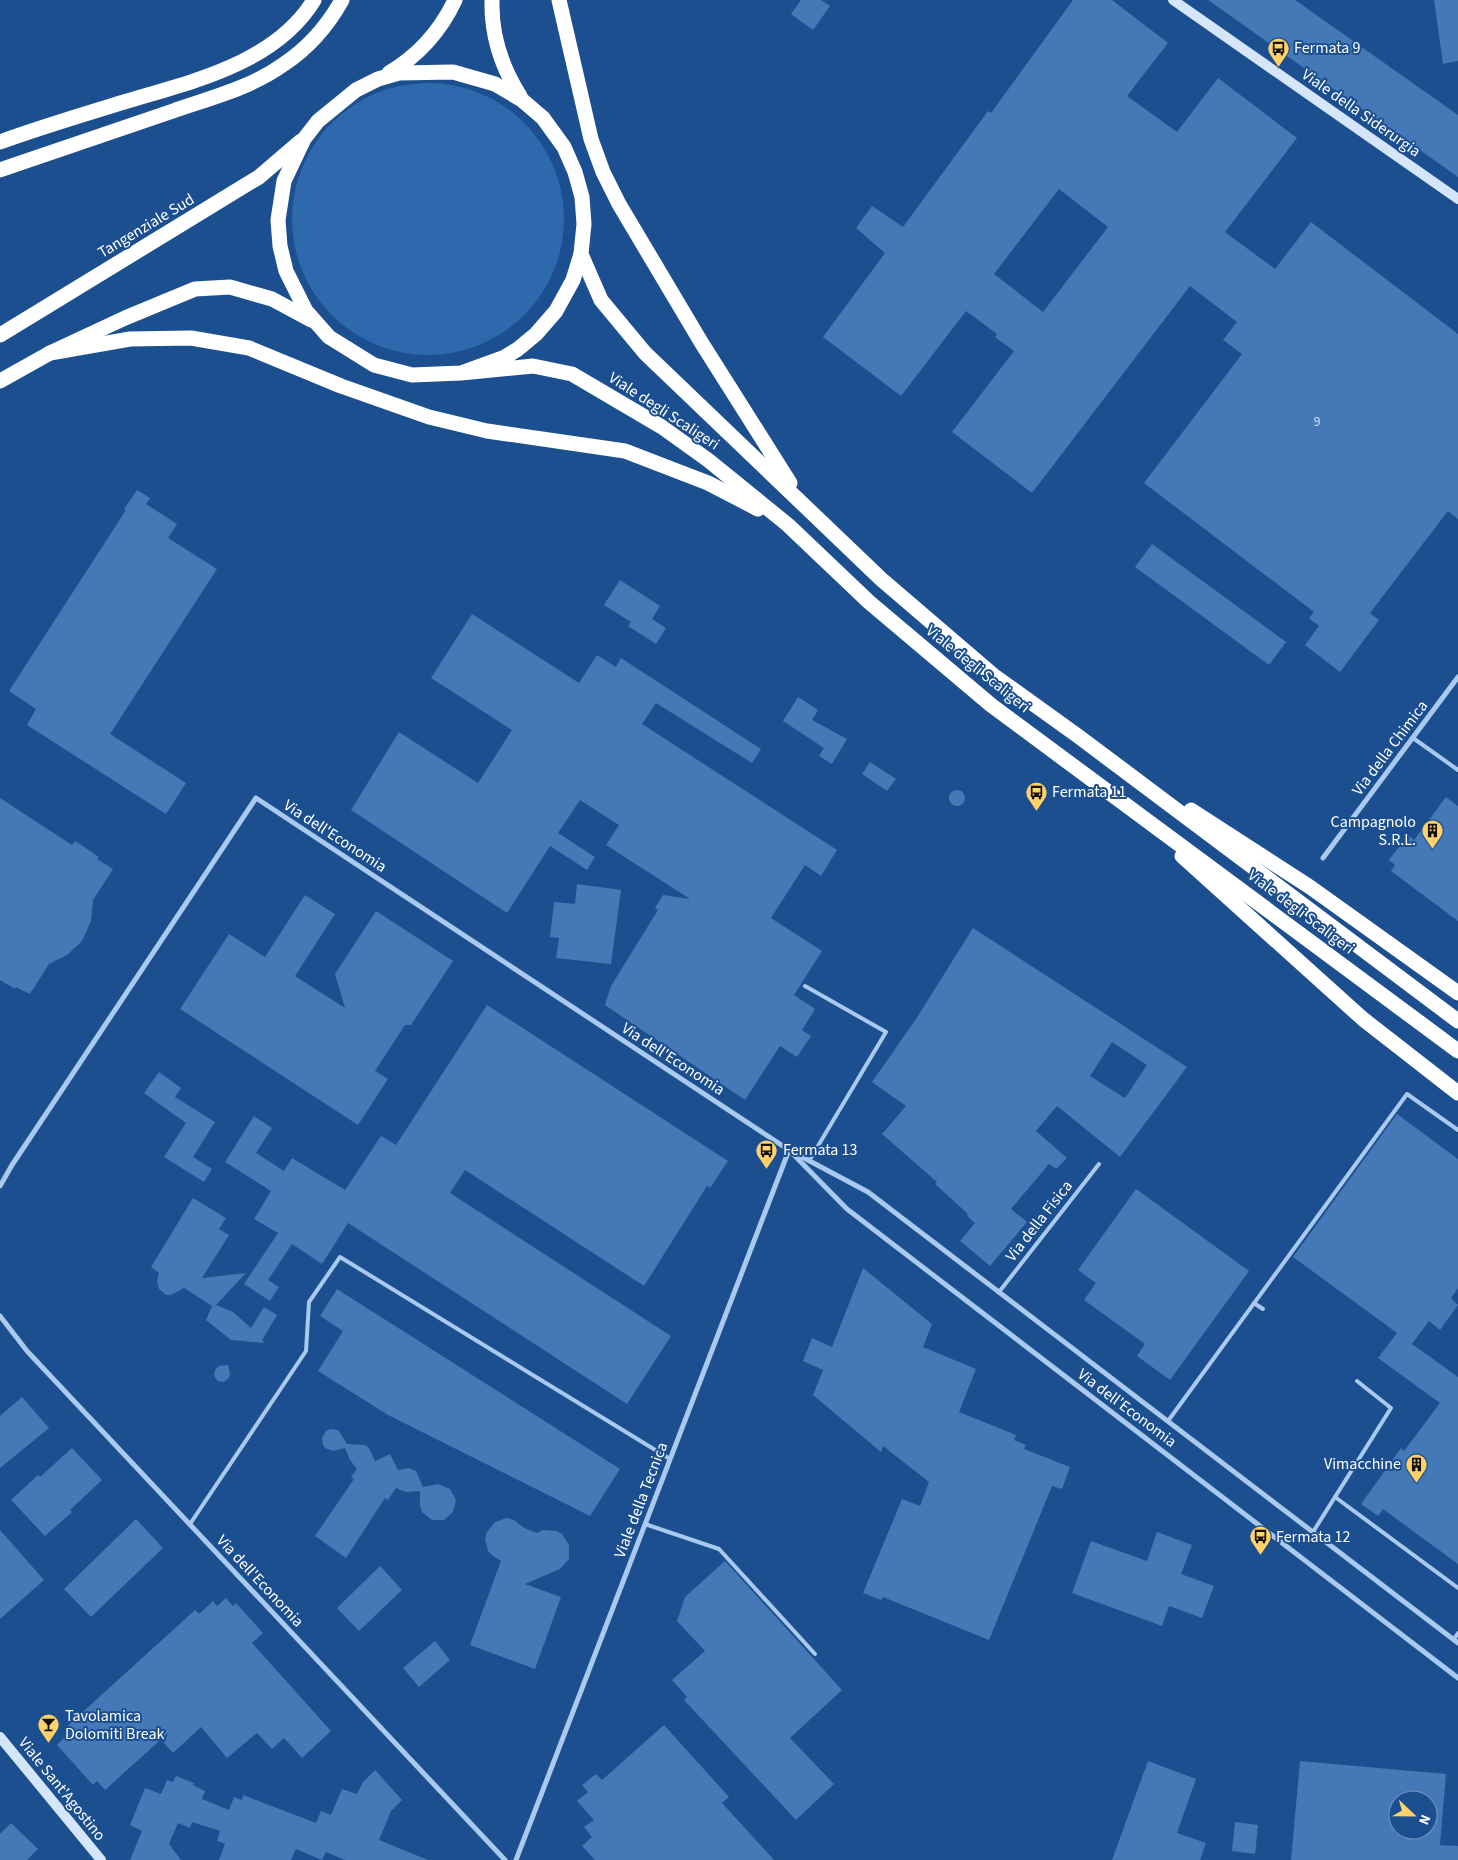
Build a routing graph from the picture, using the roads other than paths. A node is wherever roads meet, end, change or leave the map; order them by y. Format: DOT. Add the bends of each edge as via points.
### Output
graph roads {
  1 [pos="314,0"];
  2 [pos="342,0"];
  3 [pos="455,0"];
  4 [pos="492,0"];
  5 [pos="559,0"];
  6 [pos="1173,0"];
  7 [pos="378,80"];
  8 [pos="522,100"];
  9 [pos="304,139"];
  10 [pos="0,142"];
  11 [pos="0,170"];
  12 [pos="1458,199"];
  13 [pos="581,254"];
  14 [pos="314,322"];
  15 [pos="0,335"];
  16 [pos="50,353"];
  17 [pos="461,373"];
  18 [pos="0,381"];
  19 [pos="803,503"];
  20 [pos="788,526"];
  21 [pos="1458,677"];
  22 [pos="1078,736"];
  23 [pos="1413,738"];
  24 [pos="1458,770"];
  25 [pos="1112,794"];
  26 [pos="1323,858"];
  27 [pos="806,986"];
  28 [pos="1458,993"];
  29 [pos="1458,1021"];
  30 [pos="1458,1051"];
  31 [pos="1458,1093"];
  32 [pos="1458,1130"];
  33 [pos="789,1150"];
  34 [pos="809,1161"];
  35 [pos="1099,1164"];
  36 [pos="0,1186"];
  37 [pos="999,1292"];
  38 [pos="1254,1303"];
  39 [pos="1263,1309"];
  40 [pos="0,1316"];
  41 [pos="1357,1381"];
  42 [pos="1168,1421"];
  43 [pos="670,1459"];
  44 [pos="1335,1497"];
  45 [pos="190,1524"];
  46 [pos="645,1524"];
  47 [pos="1313,1532"];
  48 [pos="1458,1588"];
  49 [pos="1458,1633"];
  50 [pos="1456,1641"];
  51 [pos="815,1654"];
  52 [pos="1458,1678"];
  53 [pos="0,1737"];
  54 [pos="101,1860"];
  55 [pos="505,1860"];
  56 [pos="516,1860"];
  1 -- 10 [label="highway" via="291,28 246,59 175,87"];
  2 -- 11 [label="highway" via="303,50 265,76 226,93"];
  3 -- 7 [label="highway" via="446,19 418,53"];
  4 -- 8 [label="highway" via="493,35 497,49"];
  5 -- 19 [label="highway" via="591,138 619,204"];
  6 -- 12 [label="street, Viale della Siderurgia"];
  7 -- 8 [label="highway, Viale degli Scaligeri" via="399,73 454,72 495,84"];
  7 -- 9 [label="highway, Viale degli Scaligeri" via="356,90 318,121"];
  8 -- 13 [label="highway, Viale degli Scaligeri" via="543,118 564,147 575,172 582,197 584,224"];
  9 -- 14 [label="highway, Viale degli Scaligeri" via="284,181 278,220 286,271"];
  9 -- 15 [label="highway, Tangenziale Sud" via="259,177"];
  13 -- 17 [label="highway, Viale degli Scaligeri" via="573,280 556,311 536,334 505,357"];
  13 -- 19 [label="highway, Viale degli Scaligeri" via="601,300 645,354"];
  14 -- 16 [label="highway" via="272,299 230,287 195,289"];
  14 -- 17 [label="highway, Viale degli Scaligeri" via="330,338 374,365 412,375"];
  16 -- 18 [label="highway"];
  16 -- 20 [label="highway" via="130,339 191,338 249,348 341,386 429,417 487,430 624,451 708,483"];
  17 -- 20 [label="highway, Viale degli Scaligeri" via="533,366 572,374 708,460"];
  19 -- 22 [label="highway, Viale degli Scaligeri" via="881,579 992,675"];
  20 -- 25 [label="highway, Viale degli Scaligeri" via="869,602 991,705"];
  21 -- 23 [label="street, Via della Chimica"];
  22 -- 28 [label="highway" via="1310,887"];
  22 -- 29 [label="highway, Viale degli Scaligeri"];
  23 -- 24 [label="lane"];
  23 -- 26 [label="street, Via della Chimica"];
  25 -- 30 [label="highway, Viale degli Scaligeri"];
  25 -- 31 [label="highway" via="1363,1019"];
  27 -- 34 [label="lane" via="886,1032"];
  32 -- 38 [label="lane" via="1407,1094"];
  33 -- 34 [label="street, Via dell'Economia"];
  33 -- 36 [label="street, Via dell'Economia" via="256,798"];
  33 -- 43 [label="street, Viale della Tecnica"];
  33 -- 52 [label="street, Via dell'Economia" via="847,1209"];
  34 -- 37 [label="street, Via dell'Economia" via="868,1192"];
  35 -- 37 [label="lane, Via della Fisica"];
  37 -- 42 [label="street, Via dell'Economia"];
  38 -- 39 [label="lane"];
  38 -- 42 [label="lane"];
  40 -- 45 [label="street, Via dell'Economia" via="26,1351"];
  41 -- 44 [label="lane" via="1391,1408"];
  42 -- 47 [label="street, Via dell'Economia"];
  43 -- 45 [label="lane" via="340,1257 309,1302 306,1352"];
  43 -- 46 [label="street, Viale della Tecnica"];
  44 -- 47 [label="lane"];
  44 -- 48 [label="lane"];
  45 -- 55 [label="street, Via dell'Economia"];
  46 -- 51 [label="lane" via="719,1549"];
  46 -- 56 [label="street, Viale della Tecnica"];
  47 -- 50 [label="street, Via dell'Economia"];
  49 -- 50 [label="lane"];
  53 -- 54 [label="street, Viale Sant'Agostino"];
}
